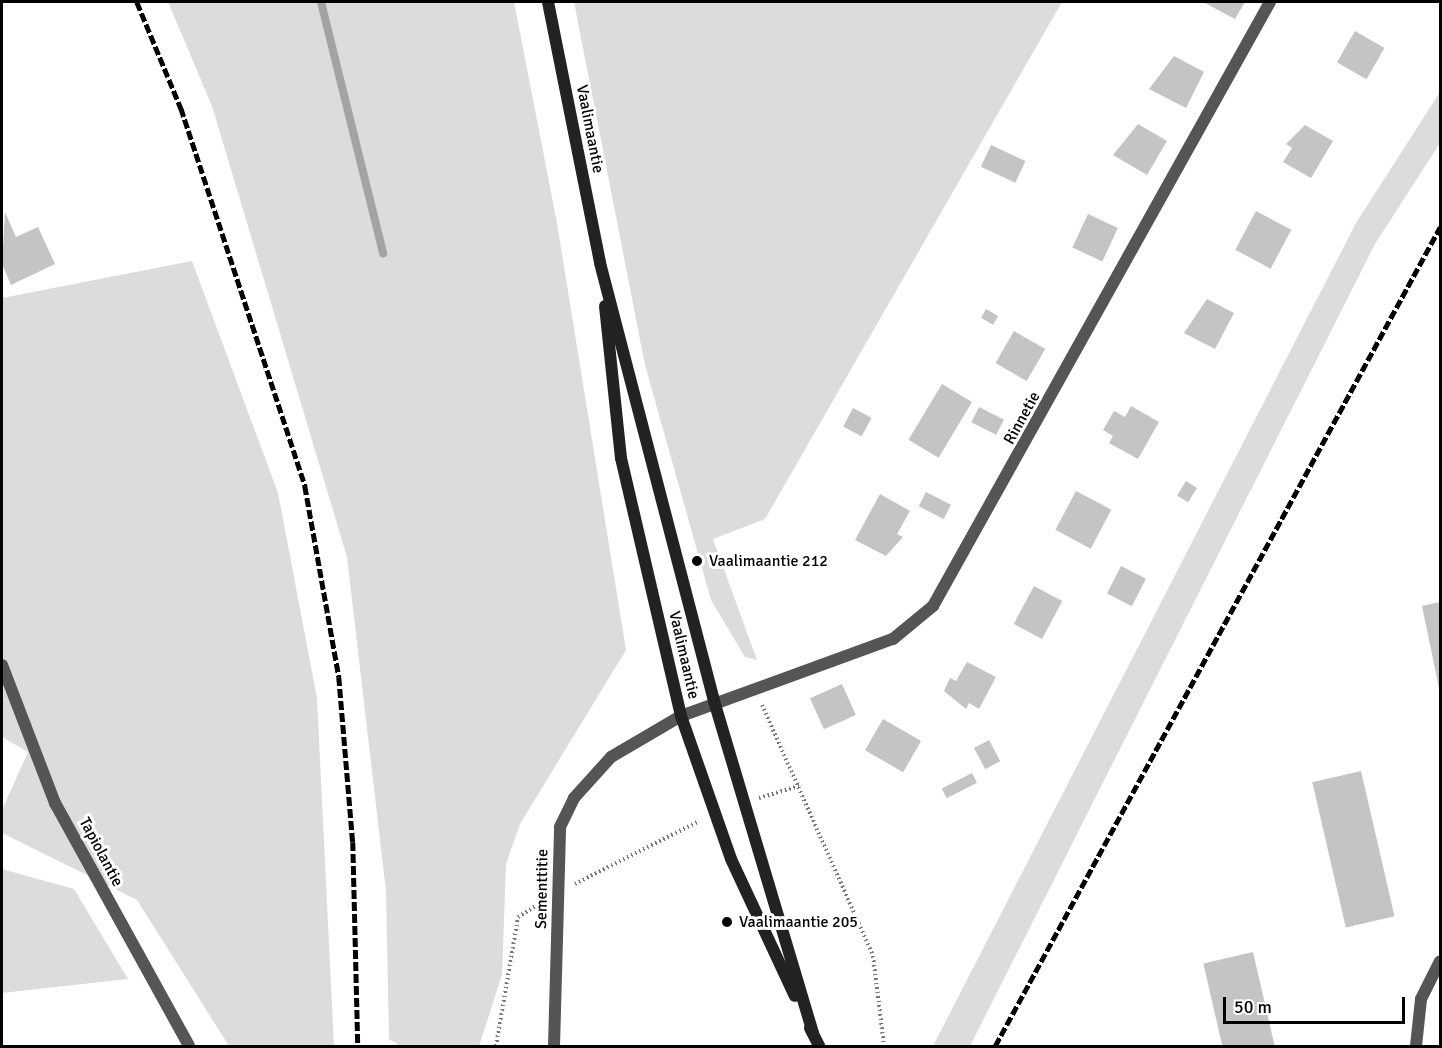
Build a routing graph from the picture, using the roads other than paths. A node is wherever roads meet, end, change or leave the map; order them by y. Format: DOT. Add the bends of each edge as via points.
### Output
graph roads {
  1 [pos="548,2"];
  2 [pos="1270,2"];
  3 [pos="600,263"];
  4 [pos="2,665"];
  5 [pos="714,701"];
  6 [pos="681,716"];
  7 [pos="1440,961"];
  8 [pos="813,1034"];
  9 [pos="189,1047"];
  10 [pos="554,1047"];
  11 [pos="819,1047"];
  12 [pos="1416,1047"];
  1 -- 3 [label="main road, Vaalimaantie"];
  2 -- 5 [label="street, Rinnetie" via="933,606 893,639"];
  3 -- 5 [label="main road, Vaalimaantie"];
  3 -- 6 [label="main road, Vaalimaantie" via="621,458"];
  4 -- 9 [label="street, Tapiolantie" via="55,803"];
  5 -- 6 [label="street, Rinnetie"];
  5 -- 8 [label="main road, Vaalimaantie"];
  6 -- 8 [label="main road, Vaalimaantie" via="715,813"];
  6 -- 10 [label="street, Sementtitie" via="611,757 574,798 560,827 556,893 558,1022"];
  7 -- 12 [label="street" via="1421,999"];
  8 -- 11 [label="main road, Vaalimaantie"];
}
